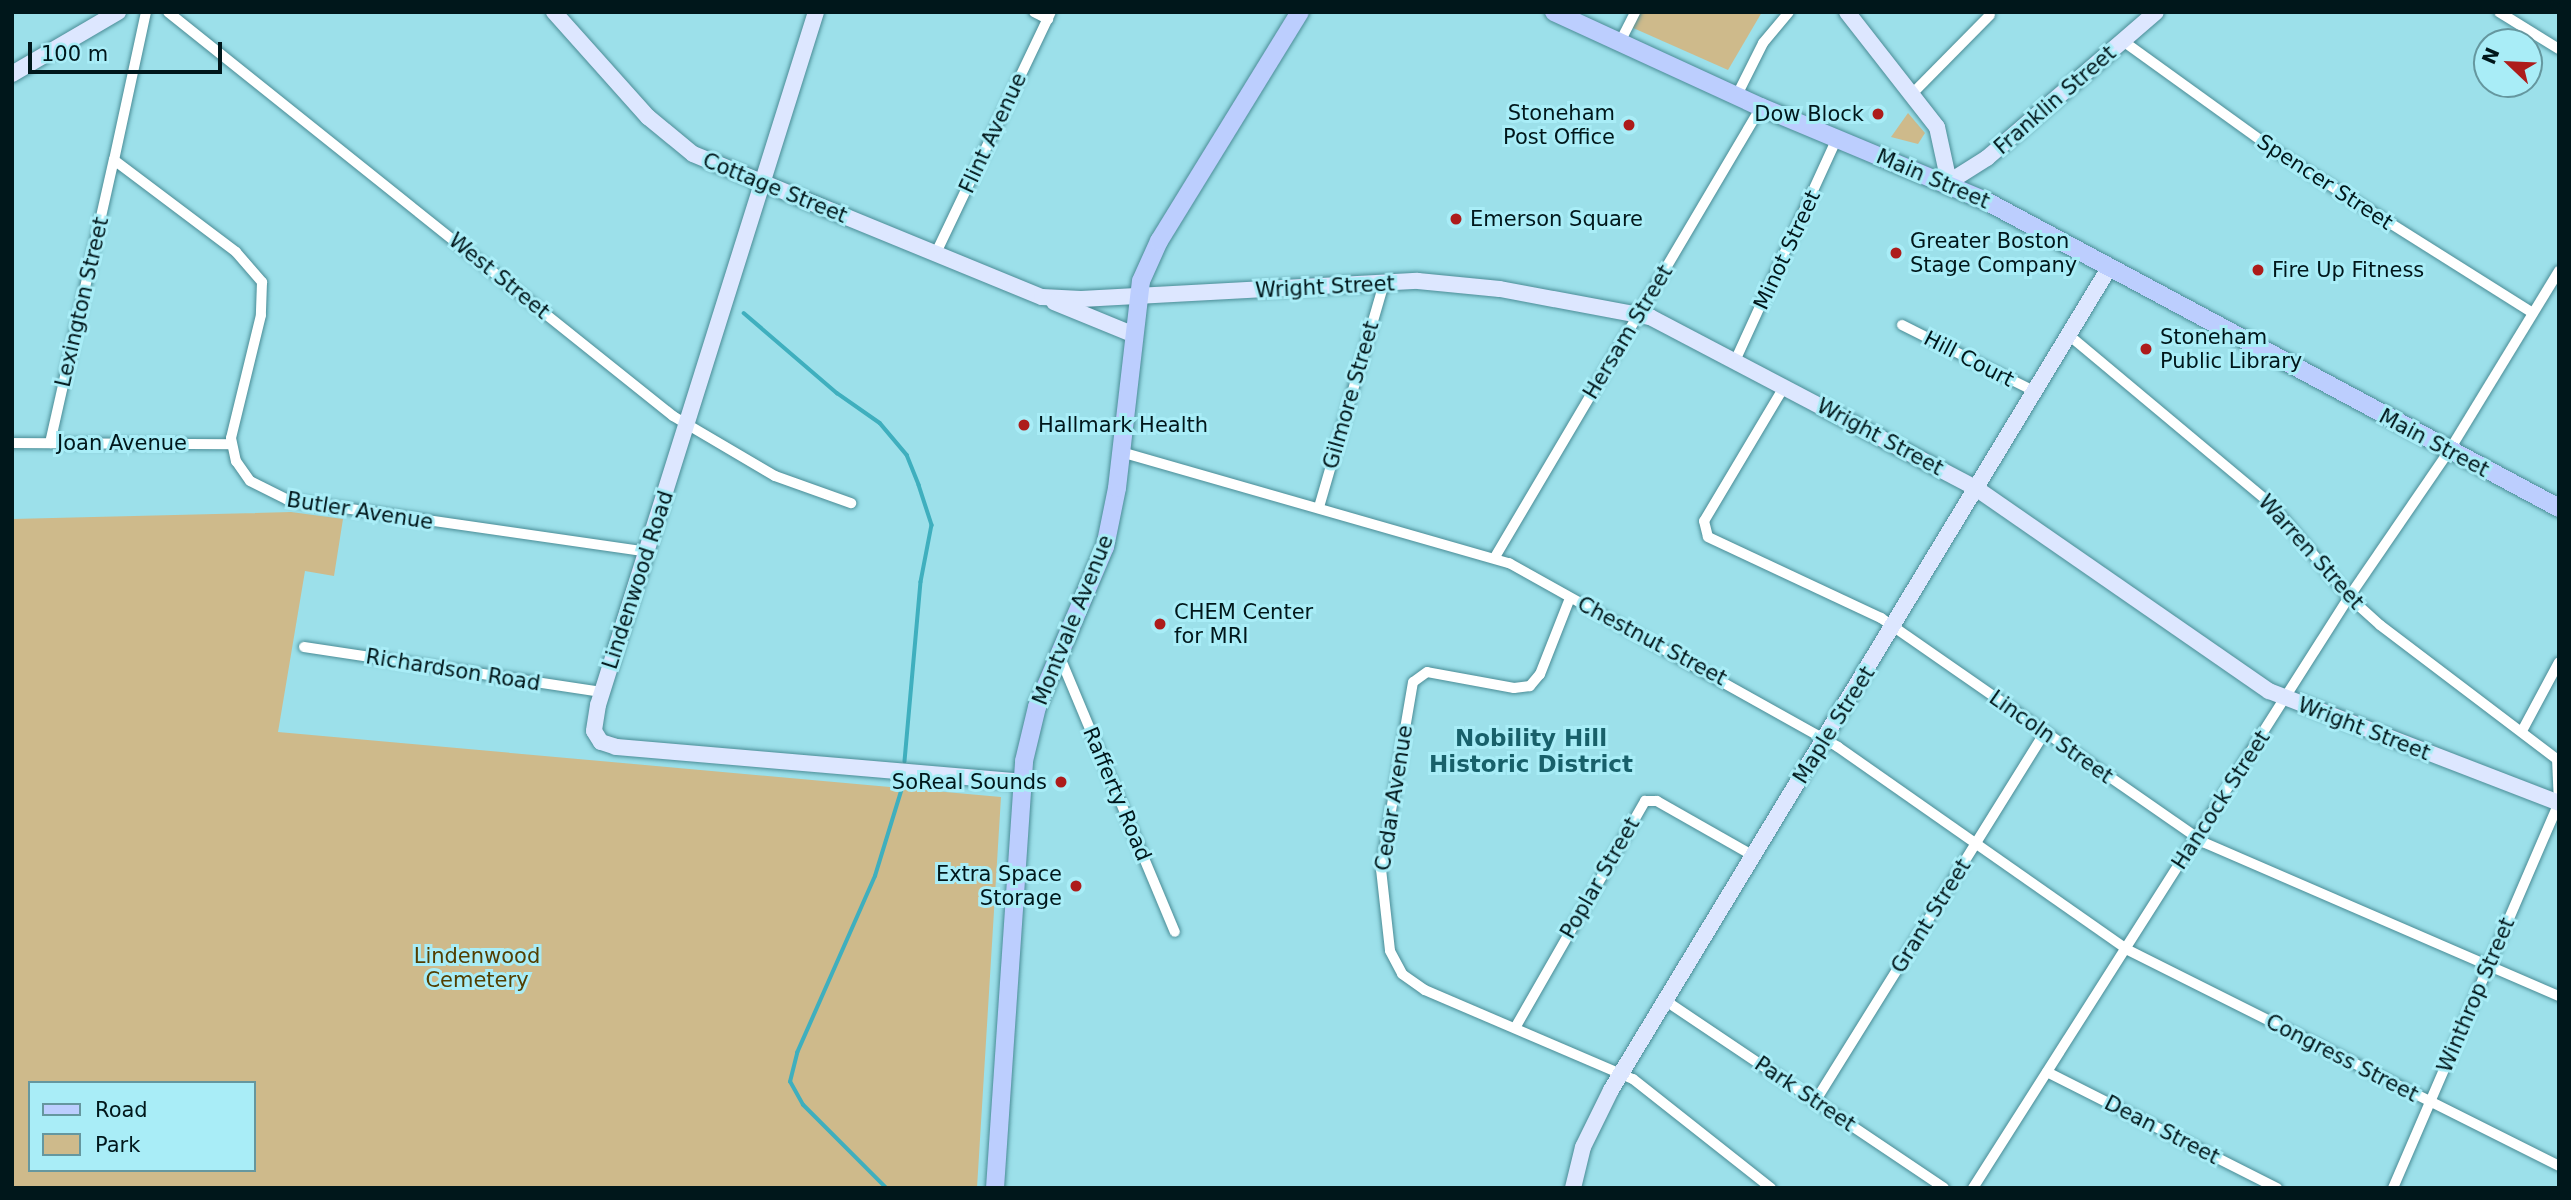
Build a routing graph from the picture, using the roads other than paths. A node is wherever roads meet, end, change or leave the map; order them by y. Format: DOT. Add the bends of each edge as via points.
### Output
graph roads {
  1 [pos="146,12"];
  2 [pos="168,12"];
  3 [pos="554,12"];
  4 [pos="816,12"];
  5 [pos="1034,12"];
  6 [pos="1300,12"];
  7 [pos="1554,12"];
  8 [pos="1635,12"];
  9 [pos="1789,12"];
  10 [pos="1847,12"];
  11 [pos="2156,12"];
  12 [pos="2499,12"];
  13 [pos="116,13"];
  14 [pos="1049,15"];
  15 [pos="1990,15"];
  16 [pos="2123,41"];
  17 [pos="1620,42"];
  18 [pos="2559,49"];
  19 [pos="12,74"];
  20 [pos="1912,94"];
  21 [pos="1737,95"];
  22 [pos="1762,107"];
  23 [pos="1837,138"];
  24 [pos="114,160"];
  25 [pos="763,183"];
  26 [pos="1949,183"];
  27 [pos="935,255"];
  28 [pos="2109,268"];
  29 [pos="2559,271"];
  30 [pos="1384,283"];
  31 [pos="1138,295"];
  32 [pos="1042,297"];
  33 [pos="1640,313"];
  34 [pos="2533,313"];
  35 [pos="1902,324"];
  36 [pos="1132,334"];
  37 [pos="2070,335"];
  38 [pos="1735,361"];
  39 [pos="1784,387"];
  40 [pos="2036,393"];
  41 [pos="687,426"];
  42 [pos="12,443"];
  43 [pos="50,443"];
  44 [pos="232,444"];
  45 [pos="2449,451"];
  46 [pos="1121,452"];
  47 [pos="1977,489"];
  48 [pos="851,503"];
  49 [pos="1319,507"];
  50 [pos="2559,509"];
  51 [pos="648,552"];
  52 [pos="1495,557"];
  53 [pos="1570,597"];
  54 [pos="2349,597"];
  55 [pos="1895,627"];
  56 [pos="304,647"];
  57 [pos="1059,655"];
  58 [pos="2559,662"];
  59 [pos="602,692"];
  60 [pos="2286,699"];
  61 [pos="2522,731"];
  62 [pos="2045,732"];
  63 [pos="1826,739"];
  64 [pos="2558,760"];
  65 [pos="1022,782"];
  66 [pos="2559,803"];
  67 [pos="2197,838"];
  68 [pos="1977,841"];
  69 [pos="1754,856"];
  70 [pos="1175,932"];
  71 [pos="2126,949"];
  72 [pos="2488,966"];
  73 [pos="2559,996"];
  74 [pos="1666,1000"];
  75 [pos="1515,1028"];
  76 [pos="1622,1072"];
  77 [pos="2047,1072"];
  78 [pos="1816,1100"];
  79 [pos="2430,1102"];
  80 [pos="2559,1166"];
  81 [pos="995,1188"];
  82 [pos="1573,1188"];
  83 [pos="1771,1188"];
  84 [pos="1944,1188"];
  85 [pos="1973,1188"];
  86 [pos="2277,1188"];
  87 [pos="2393,1188"];
  1 -- 24 [label="street"];
  2 -- 41 [label="street, West Street"];
  3 -- 25 [label="street, Cottage Street" via="672,140 703,159"];
  4 -- 25 [label="street, Lindenwood Road"];
  5 -- 14 [label="street"];
  6 -- 31 [label="main road, Montvale Avenue" via="1159,241"];
  7 -- 17 [label="main road, Main Street"];
  8 -- 17 [label="street"];
  9 -- 21 [label="street" via="1763,43"];
  10 -- 20 [label="street"];
  11 -- 16 [label="street, Franklin Street"];
  12 -- 18 [label="street"];
  13 -- 19 [label="street"];
  14 -- 27 [label="street, Flint Avenue"];
  15 -- 20 [label="street"];
  16 -- 26 [label="street, Franklin Street" via="1987,158"];
  16 -- 34 [label="street, Spencer Street" via="2267,145"];
  17 -- 21 [label="main road, Main Street"];
  20 -- 26 [label="street" via="1939,129"];
  21 -- 22 [label="main road, Main Street"];
  22 -- 23 [label="main road, Main Street"];
  22 -- 33 [label="street, Hersam Street"];
  23 -- 26 [label="main road, Main Street"];
  23 -- 38 [label="street, Minot Street"];
  24 -- 43 [label="street, Lexington Street"];
  24 -- 44 [label="street" via="236,252 262,282 263,303"];
  25 -- 27 [label="street, Cottage Street"];
  25 -- 41 [label="street, Lindenwood Road"];
  26 -- 28 [label="main road, Main Street"];
  27 -- 32 [label="street, Cottage Street"];
  28 -- 37 [label="street, Maple Street"];
  28 -- 45 [label="main road, Main Street"];
  29 -- 34 [label="street, Hancock Street"];
  30 -- 31 [label="street, Wright Street"];
  30 -- 33 [label="street, Wright Street" via="1490,288"];
  30 -- 49 [label="street, Gilmore Street"];
  31 -- 32 [label="street, Cottage Street"];
  31 -- 36 [label="main road, Montvale Avenue"];
  32 -- 36 [label="street, Cottage Street"];
  33 -- 38 [label="street, Wright Street"];
  33 -- 52 [label="street, Hersam Street"];
  34 -- 45 [label="street, Hancock Street"];
  35 -- 40 [label="street, Hill Court"];
  36 -- 46 [label="main road, Montvale Avenue"];
  37 -- 40 [label="street, Maple Street"];
  37 -- 54 [label="street, Warren Street" via="2271,504"];
  38 -- 39 [label="street, Wright Street"];
  39 -- 47 [label="street, Wright Street"];
  39 -- 55 [label="street, Lincoln Street" via="1705,519 1704,531"];
  40 -- 47 [label="street, Maple Street"];
  41 -- 48 [label="street, West Street" via="775,476"];
  41 -- 51 [label="street, Lindenwood Road"];
  42 -- 43 [label="street, Joan Avenue"];
  43 -- 44 [label="street, Joan Avenue"];
  44 -- 51 [label="street, Butler Avenue" via="236,461 250,481 288,500"];
  45 -- 50 [label="main road, Main Street"];
  45 -- 54 [label="street, Hancock Street"];
  46 -- 49 [label="street, Chestnut Street"];
  46 -- 57 [label="main road, Montvale Avenue" via="1103,556"];
  47 -- 55 [label="street, Maple Street"];
  47 -- 60 [label="street, Wright Street"];
  49 -- 52 [label="street, Chestnut Street"];
  51 -- 59 [label="street, Lindenwood Road"];
  52 -- 53 [label="street, Chestnut Street"];
  53 -- 63 [label="street, Chestnut Street"];
  53 -- 75 [label="street, Cedar Avenue" via="1540,674 1530,686 1514,688 1427,672 1414,679 1382,851 1383,919 1398,968 1425,990"];
  54 -- 60 [label="street, Hancock Street"];
  54 -- 61 [label="street, Warren Street"];
  55 -- 62 [label="street, Lincoln Street"];
  55 -- 63 [label="street, Maple Street"];
  56 -- 59 [label="street, Richardson Road"];
  57 -- 65 [label="main road, Montvale Avenue" via="1030,730"];
  57 -- 70 [label="street, Rafferty Road"];
  58 -- 61 [label="street"];
  59 -- 65 [label="street, Lindenwood Road" via="593,727 596,737 608,745"];
  60 -- 66 [label="street, Wright Street"];
  60 -- 67 [label="street, Hancock Street"];
  61 -- 64 [label="street, Warren Street"];
  62 -- 67 [label="street, Lincoln Street"];
  62 -- 68 [label="street, Grant Street"];
  63 -- 68 [label="street, Chestnut Street"];
  63 -- 69 [label="street, Maple Street"];
  64 -- 66 [label="street, Winthrop Street"];
  65 -- 81 [label="main road, Montvale Avenue"];
  66 -- 72 [label="street, Winthrop Street"];
  67 -- 71 [label="street, Hancock Street"];
  67 -- 72 [label="street, Lincoln Street"];
  68 -- 71 [label="street, Chestnut Street"];
  68 -- 78 [label="street, Grant Street"];
  69 -- 74 [label="street, Maple Street"];
  69 -- 75 [label="street, Poplar Street" via="1657,801 1645,801"];
  71 -- 77 [label="street, Hancock Street"];
  71 -- 79 [label="street, Congress Street"];
  72 -- 73 [label="street, Lincoln Street"];
  72 -- 79 [label="street, Winthrop Street"];
  74 -- 76 [label="street, Maple Street"];
  74 -- 78 [label="street, Park Street"];
  75 -- 76 [label="street, Cedar Avenue"];
  76 -- 82 [label="street, Maple Street" via="1586,1139"];
  76 -- 83 [label="street, Cedar Avenue"];
  77 -- 85 [label="street, Hancock Street"];
  77 -- 86 [label="street, Dean Street"];
  78 -- 84 [label="street, Park Street"];
  79 -- 80 [label="street, Congress Street"];
  79 -- 87 [label="street, Winthrop Street"];
}
